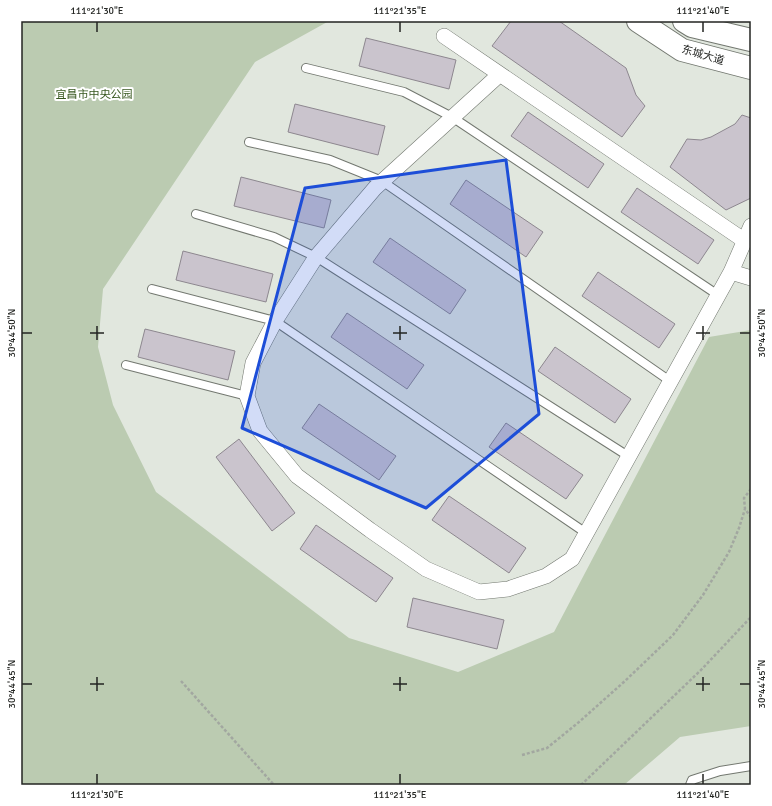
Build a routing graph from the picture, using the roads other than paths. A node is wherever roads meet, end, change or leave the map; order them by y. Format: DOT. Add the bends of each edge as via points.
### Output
graph roads {
  1 [pos="638,21"];
  2 [pos="684,21"];
  3 [pos="444,36"];
  4 [pos="751,40"];
  5 [pos="306,68"];
  6 [pos="751,68"];
  7 [pos="499,75"];
  8 [pos="452,117"];
  9 [pos="249,142"];
  10 [pos="382,181"];
  11 [pos="196,214"];
  12 [pos="751,226"];
  13 [pos="745,241"];
  14 [pos="316,258"];
  15 [pos="731,272"];
  16 [pos="751,278"];
  17 [pos="152,289"];
  18 [pos="718,295"];
  19 [pos="275,321"];
  20 [pos="126,365"];
  21 [pos="670,381"];
  22 [pos="247,396"];
  23 [pos="628,456"];
  24 [pos="586,533"];
  25 [pos="751,766"];
  26 [pos="690,785"];
  1 -- 6 [label="main road, 东城大道" via="682,50"];
  2 -- 4 [label="main road" via="692,26"];
  3 -- 7 [label="street"];
  5 -- 8 [label="lane" via="404,92"];
  7 -- 8 [label="street"];
  7 -- 13 [label="street"];
  8 -- 10 [label="street"];
  8 -- 18 [label="lane"];
  9 -- 10 [label="lane" via="330,160"];
  10 -- 14 [label="street"];
  10 -- 21 [label="lane"];
  11 -- 14 [label="lane" via="274,237"];
  12 -- 13 [label="street"];
  13 -- 15 [label="street"];
  14 -- 19 [label="street"];
  14 -- 23 [label="lane"];
  15 -- 16 [label="street"];
  15 -- 18 [label="street"];
  17 -- 19 [label="lane"];
  18 -- 21 [label="street"];
  19 -- 22 [label="street" via="253,362"];
  19 -- 24 [label="lane"];
  20 -- 22 [label="lane"];
  21 -- 23 [label="street"];
  22 -- 24 [label="street" via="260,431 297,476 426,569 479,592 508,588 546,576 572,559"];
  23 -- 24 [label="street"];
  25 -- 26 [label="lane" via="720,771 692,780"];
}
